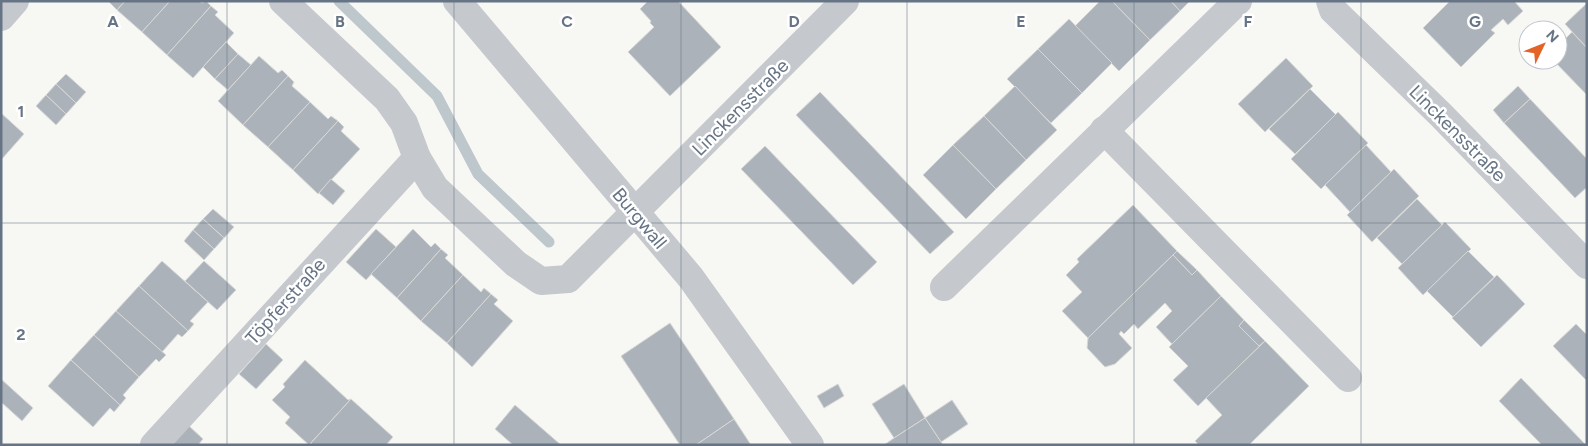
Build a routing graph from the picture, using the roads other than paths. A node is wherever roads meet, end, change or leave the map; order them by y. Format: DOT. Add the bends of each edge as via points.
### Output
graph roads {
  1 [pos="15,1"];
  2 [pos="283,1"];
  3 [pos="457,1"];
  4 [pos="844,1"];
  5 [pos="1238,1"];
  6 [pos="1330,1"];
  7 [pos="1,17"];
  8 [pos="1104,130"];
  9 [pos="417,158"];
  10 [pos="635,212"];
  11 [pos="1587,265"];
  12 [pos="944,287"];
  13 [pos="1348,378"];
  14 [pos="154,445"];
  15 [pos="810,445"];
  1 -- 7 [label="street"];
  2 -- 9 [label="street" via="387,98 404,123"];
  3 -- 10 [label="street, Burgwall"];
  4 -- 10 [label="street, Linckensstraße"];
  5 -- 8 [label="street"];
  6 -- 11 [label="street, Linckensstraße" via="1333,10"];
  8 -- 12 [label="street"];
  8 -- 13 [label="street"];
  9 -- 10 [label="street" via="435,188 516,264 542,281 568,280"];
  9 -- 14 [label="street, Töpferstraße"];
  10 -- 15 [label="street, Burgwall" via="691,278"];
}
